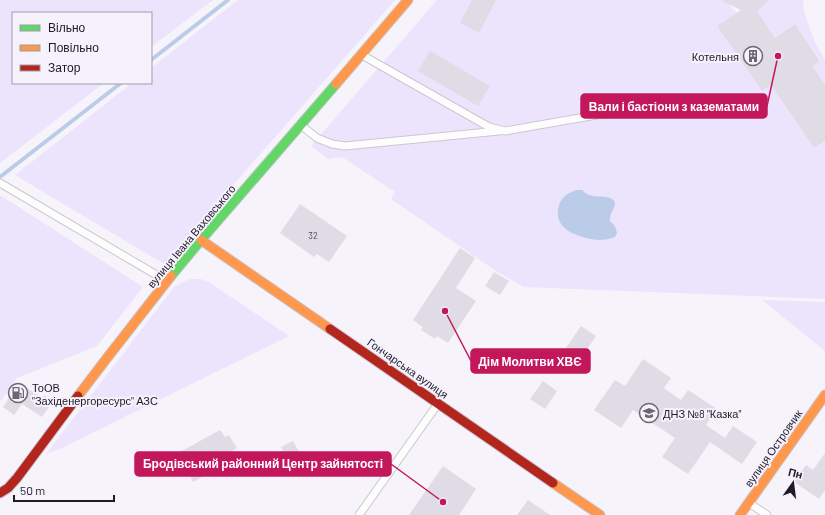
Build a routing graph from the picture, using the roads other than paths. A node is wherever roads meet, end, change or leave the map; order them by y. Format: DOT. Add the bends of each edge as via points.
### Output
graph roads {
  1 [pos="408,0"];
  2 [pos="362,55"];
  3 [pos="651,99"];
  4 [pos="301,125"];
  5 [pos="506,131"];
  6 [pos="1,183"];
  7 [pos="201,240"];
  8 [pos="167,281"];
  9 [pos="825,395"];
  10 [pos="438,403"];
  11 [pos="0,493"];
  12 [pos="749,503"];
  13 [pos="359,515"];
  14 [pos="600,515"];
  15 [pos="740,515"];
  16 [pos="767,515"];
  1 -- 2 [label="main road, вулиця Івана Ваховського"];
  2 -- 4 [label="main road, вулиця Івана Ваховського"];
  2 -- 5 [label="lane" via="489,127"];
  3 -- 5 [label="lane" via="648,106"];
  4 -- 5 [label="lane" via="318,138 346,146"];
  4 -- 7 [label="main road, вулиця Івана Ваховського"];
  6 -- 8 [label="lane"];
  7 -- 8 [label="main road, вулиця Івана Ваховського"];
  7 -- 10 [label="main road, Гончарська вулиця"];
  8 -- 11 [label="main road, вулиця Івана Ваховського" via="17,479"];
  9 -- 12 [label="main road, вулиця Островчик"];
  10 -- 13 [label="lane"];
  10 -- 14 [label="main road, Гончарська вулиця"];
  12 -- 15 [label="main road, вулиця Островчик"];
  12 -- 16 [label="lane"];
}
